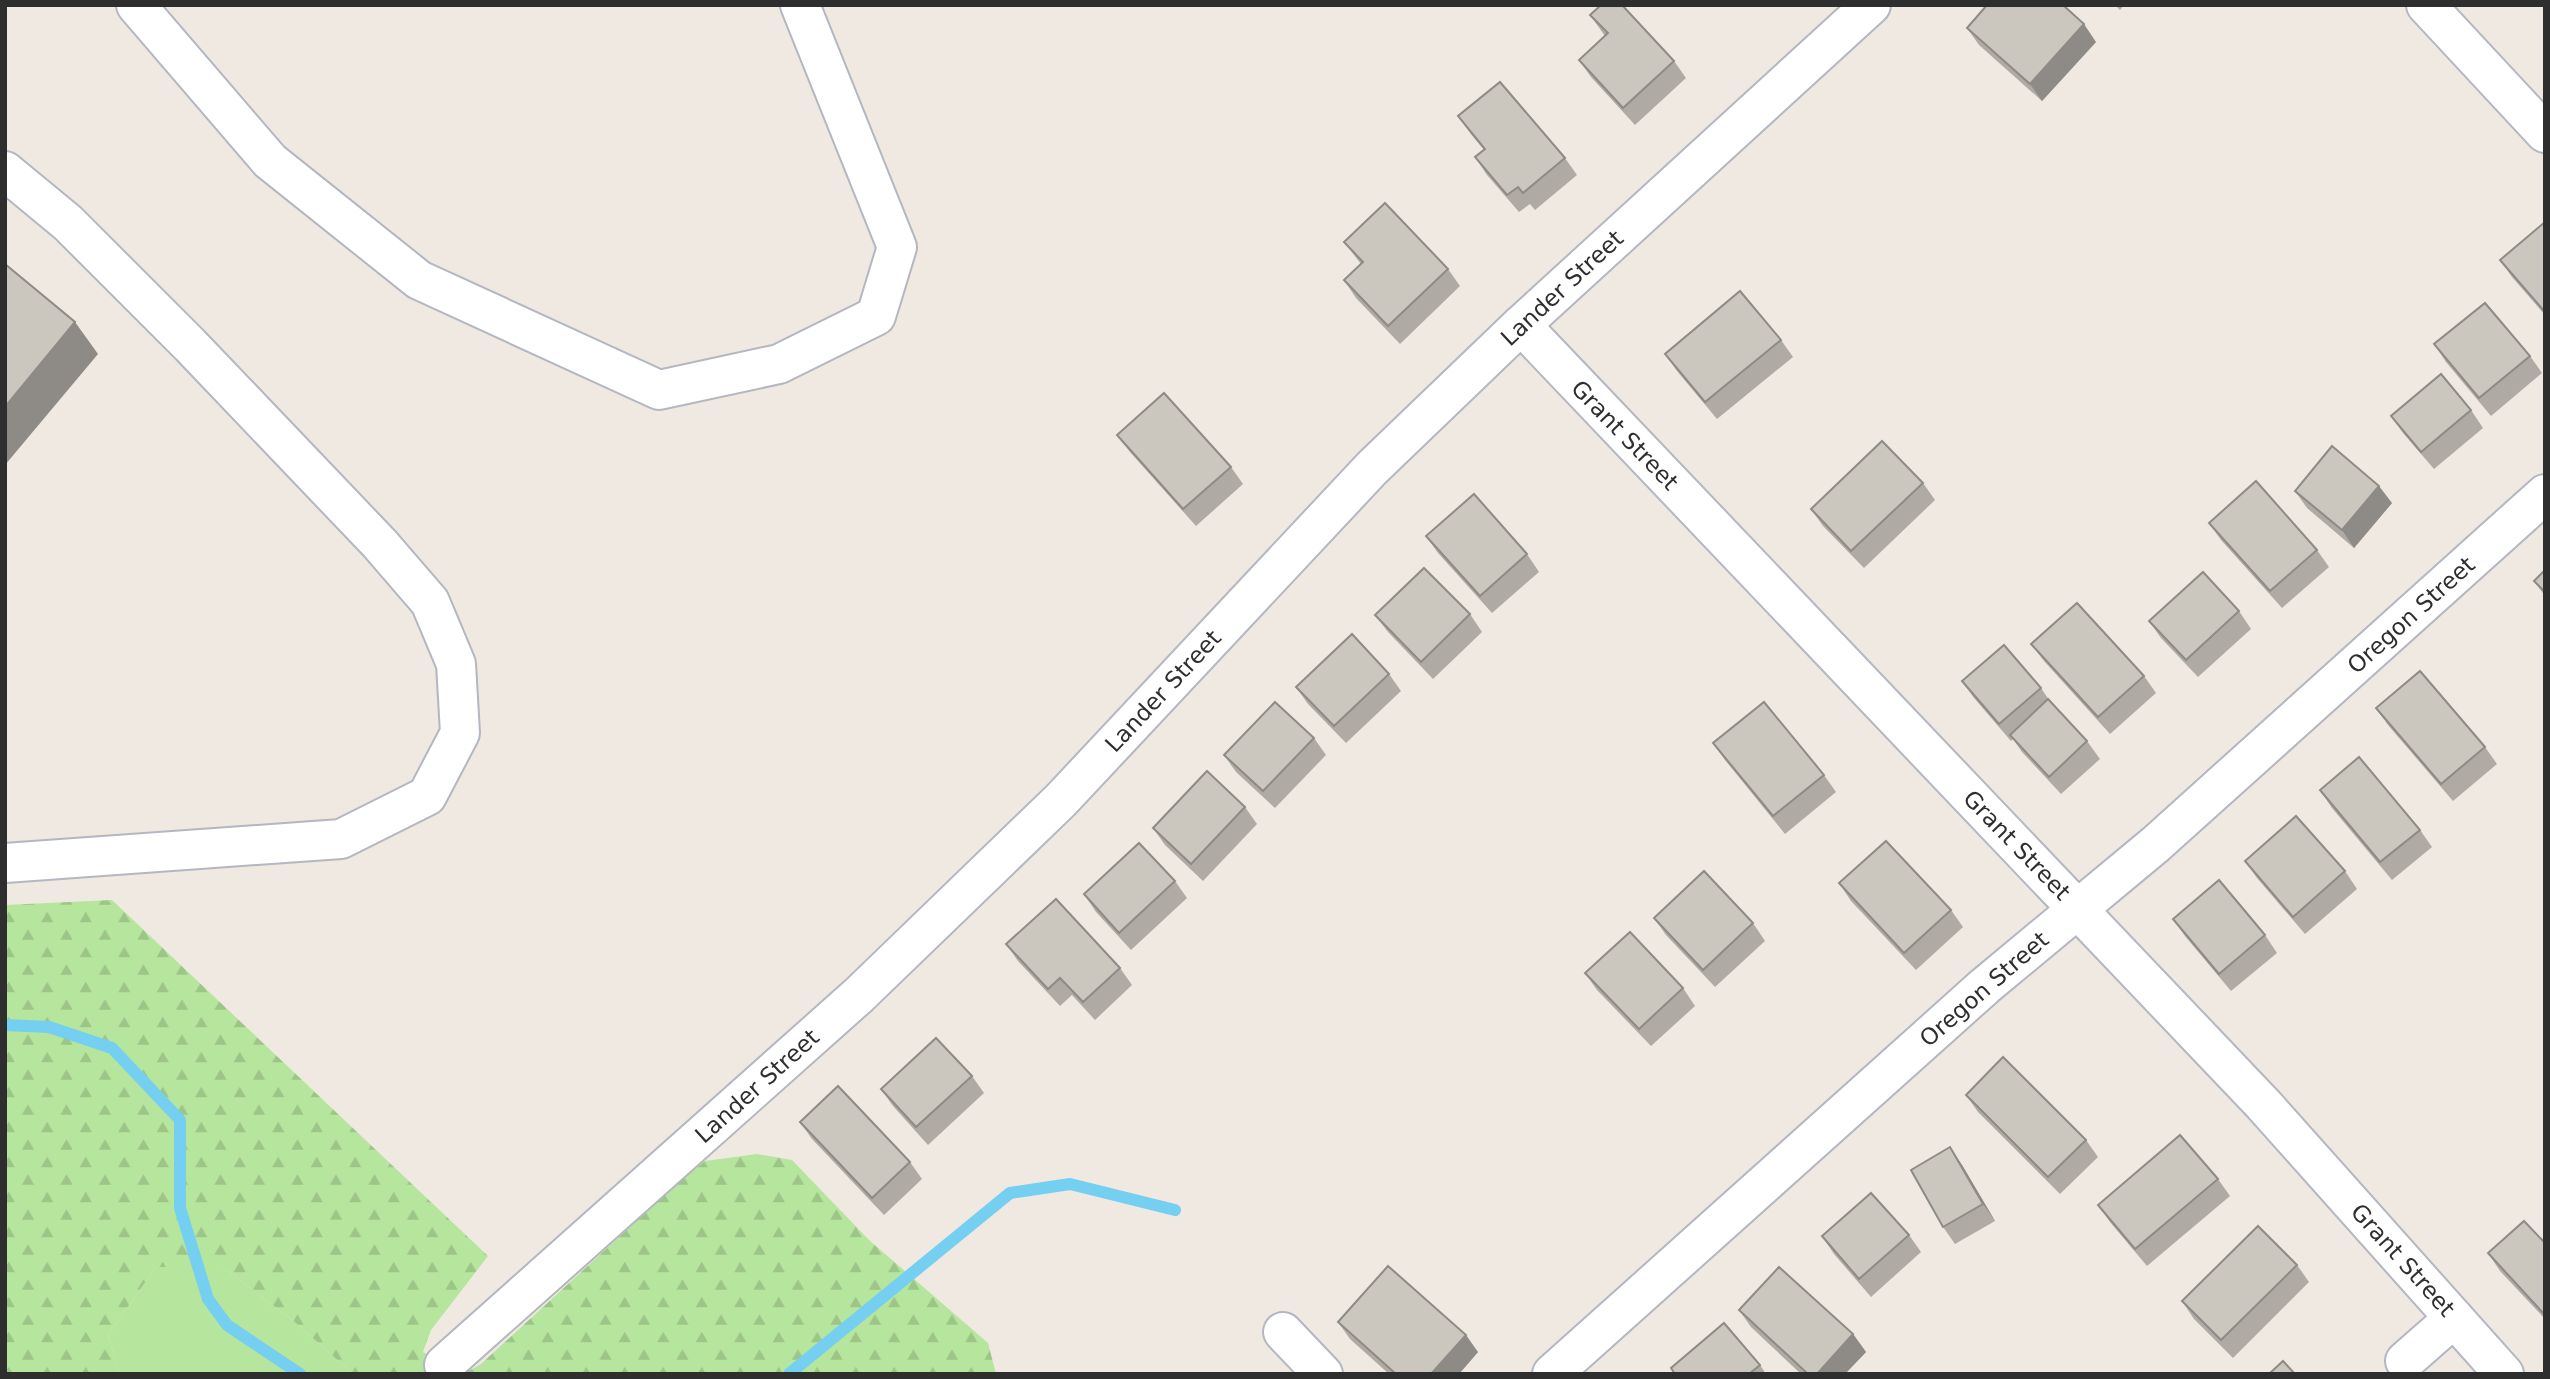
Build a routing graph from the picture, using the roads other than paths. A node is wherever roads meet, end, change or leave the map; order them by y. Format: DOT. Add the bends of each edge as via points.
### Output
graph roads {
  1 [pos="136,5"];
  2 [pos="800,5"];
  3 [pos="1871,5"];
  4 [pos="2426,5"];
  5 [pos="2545,133"];
  6 [pos="5,171"];
  7 [pos="1521,325"];
  8 [pos="2545,494"];
  9 [pos="5,863"];
  10 [pos="2077,909"];
  11 [pos="2454,1318"];
  12 [pos="1283,1332"];
  13 [pos="2404,1361"];
  14 [pos="444,1365"];
  15 [pos="1323,1374"];
  16 [pos="1552,1374"];
  17 [pos="2504,1374"];
  1 -- 2 [label="street" via="270,161 419,280 659,390 779,364 876,316 897,247"];
  3 -- 7 [label="street, Lander Street"];
  4 -- 5 [label="street"];
  6 -- 9 [label="street" via="68,223 190,345 430,601 456,664 460,733 427,796 341,839"];
  7 -- 10 [label="street, Grant Street"];
  7 -- 14 [label="street, Lander Street" via="1372,468 1061,800 859,995"];
  8 -- 10 [label="street, Oregon Street"];
  10 -- 11 [label="street, Grant Street" via="2263,1104"];
  10 -- 16 [label="street, Oregon Street"];
  11 -- 13 [label="street"];
  11 -- 17 [label="street, Grant Street"];
  12 -- 15 [label="street"];
}
